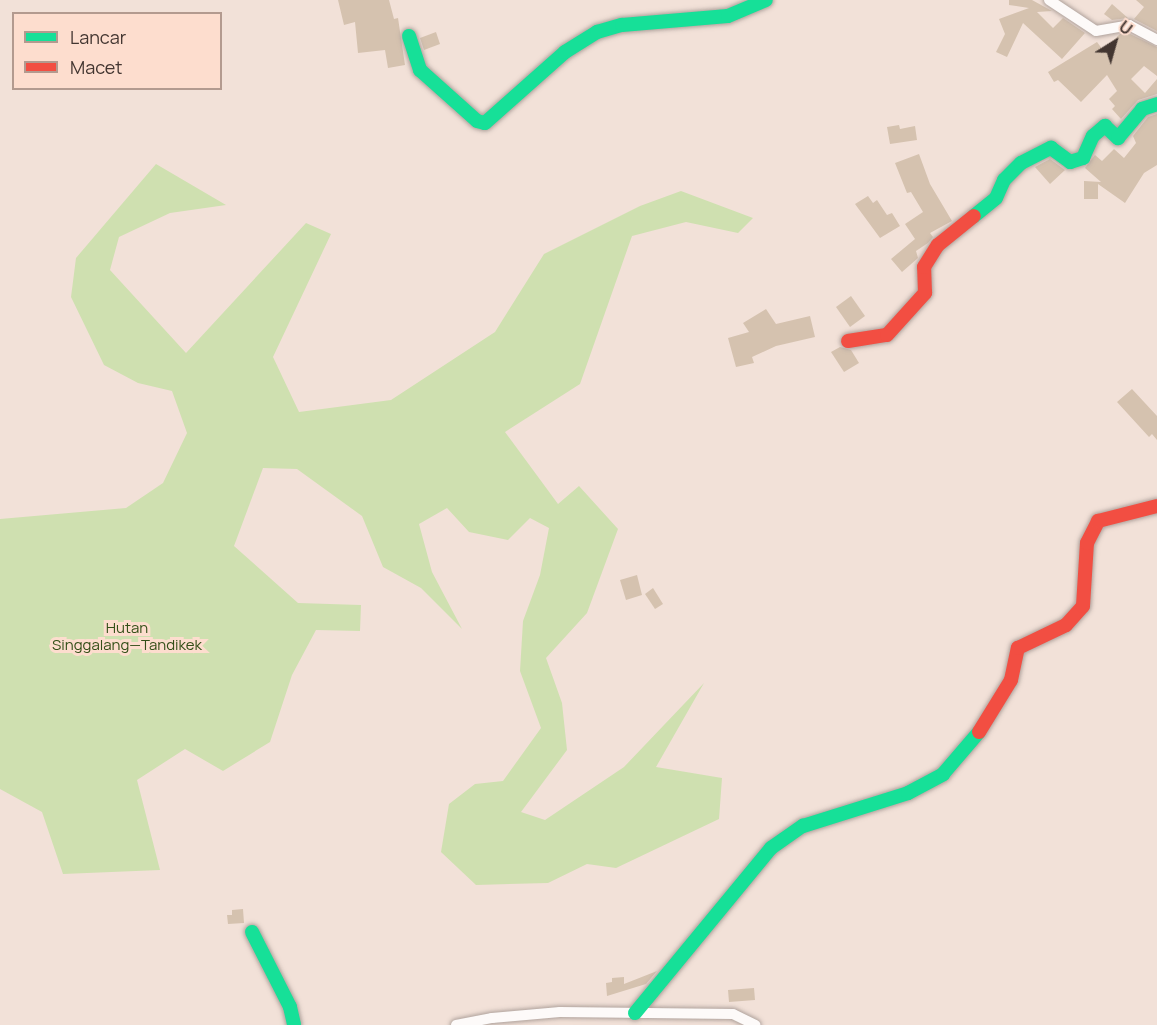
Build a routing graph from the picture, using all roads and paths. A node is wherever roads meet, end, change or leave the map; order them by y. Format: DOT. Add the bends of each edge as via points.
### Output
graph roads {
  1 [pos="765,0"];
  2 [pos="1050,0"];
  3 [pos="410,36"];
  4 [pos="1157,40"];
  5 [pos="1157,104"];
  6 [pos="848,340"];
  7 [pos="1157,506"];
  8 [pos="252,932"];
  9 [pos="635,1013"];
  10 [pos="294,1025"];
  11 [pos="456,1025"];
  12 [pos="756,1025"];
  1 -- 3 [label="street" via="728,16 622,25 591,34 565,51 485,123 477,121 420,70"];
  2 -- 4 [label="street" via="1096,31 1129,25"];
  5 -- 6 [label="street" via="1142,109 1118,138 1105,126 1093,136 1083,158 1070,162 1051,148 1021,163 1004,180 996,198 938,245 924,267 925,293 887,334"];
  7 -- 9 [label="street" via="1098,521 1087,543 1083,606 1066,625 1017,648 1011,681 1003,696 966,751 943,774 908,793 803,826 771,848"];
  8 -- 10 [label="street" via="290,1007"];
  9 -- 11 [label="street" via="560,1012"];
  9 -- 12 [label="street" via="733,1014"];
}
